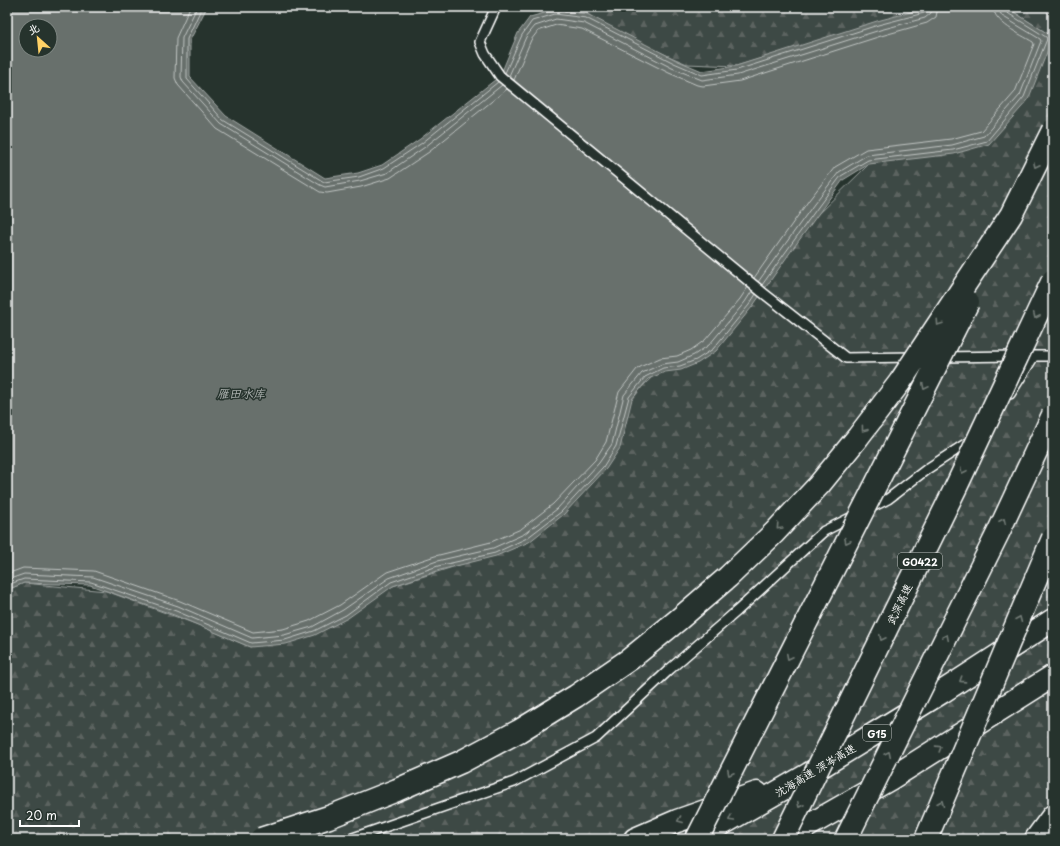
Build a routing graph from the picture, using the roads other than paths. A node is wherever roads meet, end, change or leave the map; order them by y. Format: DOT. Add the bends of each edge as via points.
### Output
graph roads {
  1 [pos="496,7"];
  2 [pos="1053,130"];
  3 [pos="1011,215"];
  4 [pos="1053,280"];
  5 [pos="1034,356"];
  6 [pos="1053,356"];
  7 [pos="1053,415"];
  8 [pos="1053,538"];
  9 [pos="1053,620"];
  10 [pos="1053,676"];
  11 [pos="809,774"];
  12 [pos="1053,816"];
  13 [pos="261,839"];
  14 [pos="350,839"];
  15 [pos="635,839"];
  16 [pos="697,839"];
  17 [pos="784,839"];
  18 [pos="846,839"];
  19 [pos="926,839"];
  20 [pos="1036,839"];
  1 -- 5 [label="lane" via="480,42 500,76 846,358"];
  2 -- 3 [label="highway, one-way, bridge"];
  3 -- 13 [label="highway, one-way, bridge" via="900,382 819,485 774,533 678,620 630,659 576,696 461,762 329,817"];
  3 -- 16 [label="highway, one-way, bridge"];
  4 -- 17 [label="highway, 武深高速 / G0422, one-way, bridge" via="954,492"];
  5 -- 6 [label="lane"];
  5 -- 14 [label="lane" via="989,428 927,469 888,499 824,531 596,738 514,782"];
  18 -- 7 [label="highway, one-way, bridge" via="998,533"];
  19 -- 8 [label="highway, one-way, bridge"];
  9 -- 11 [label="highway, 沈海高速 深岑高速 / G15, one-way"];
  17 -- 10 [label="highway, one-way" via="890,779"];
  11 -- 15 [label="highway, one-way" via="677,821"];
  11 -- 16 [label="highway, 沈海高速 深岑高速 / G15, one-way"];
  12 -- 20 [label="highway"];
}
